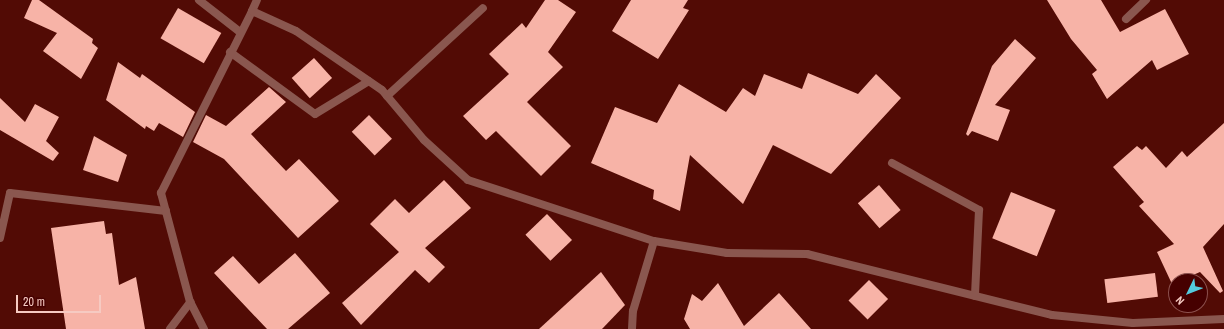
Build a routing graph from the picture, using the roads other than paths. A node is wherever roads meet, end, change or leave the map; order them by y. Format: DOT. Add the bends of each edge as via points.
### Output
graph roads {
  1 [pos="199,0"];
  2 [pos="257,0"];
  3 [pos="1146,0"];
  4 [pos="483,8"];
  5 [pos="252,11"];
  6 [pos="1126,19"];
  7 [pos="240,32"];
  8 [pos="230,52"];
  9 [pos="369,82"];
  10 [pos="387,96"];
  11 [pos="892,163"];
  12 [pos="166,211"];
  13 [pos="0,238"];
  14 [pos="654,241"];
  15 [pos="974,296"];
  16 [pos="190,302"];
  17 [pos="1224,319"];
  18 [pos="170,329"];
  19 [pos="204,329"];
  20 [pos="632,329"];
  1 -- 7 [label="street"];
  2 -- 5 [label="street"];
  3 -- 6 [label="street"];
  4 -- 10 [label="street"];
  5 -- 7 [label="street"];
  5 -- 9 [label="street" via="296,31"];
  7 -- 8 [label="street"];
  8 -- 9 [label="street" via="315,114"];
  8 -- 12 [label="street" via="161,193"];
  9 -- 10 [label="street"];
  10 -- 14 [label="street" via="424,140 468,180"];
  11 -- 15 [label="street" via="979,210"];
  12 -- 13 [label="street" via="10,193"];
  12 -- 16 [label="street"];
  14 -- 15 [label="street" via="727,253 807,254"];
  14 -- 20 [label="street" via="632,310"];
  15 -- 17 [label="street" via="1052,315 1133,323"];
  16 -- 18 [label="street"];
  16 -- 19 [label="street"];
}
